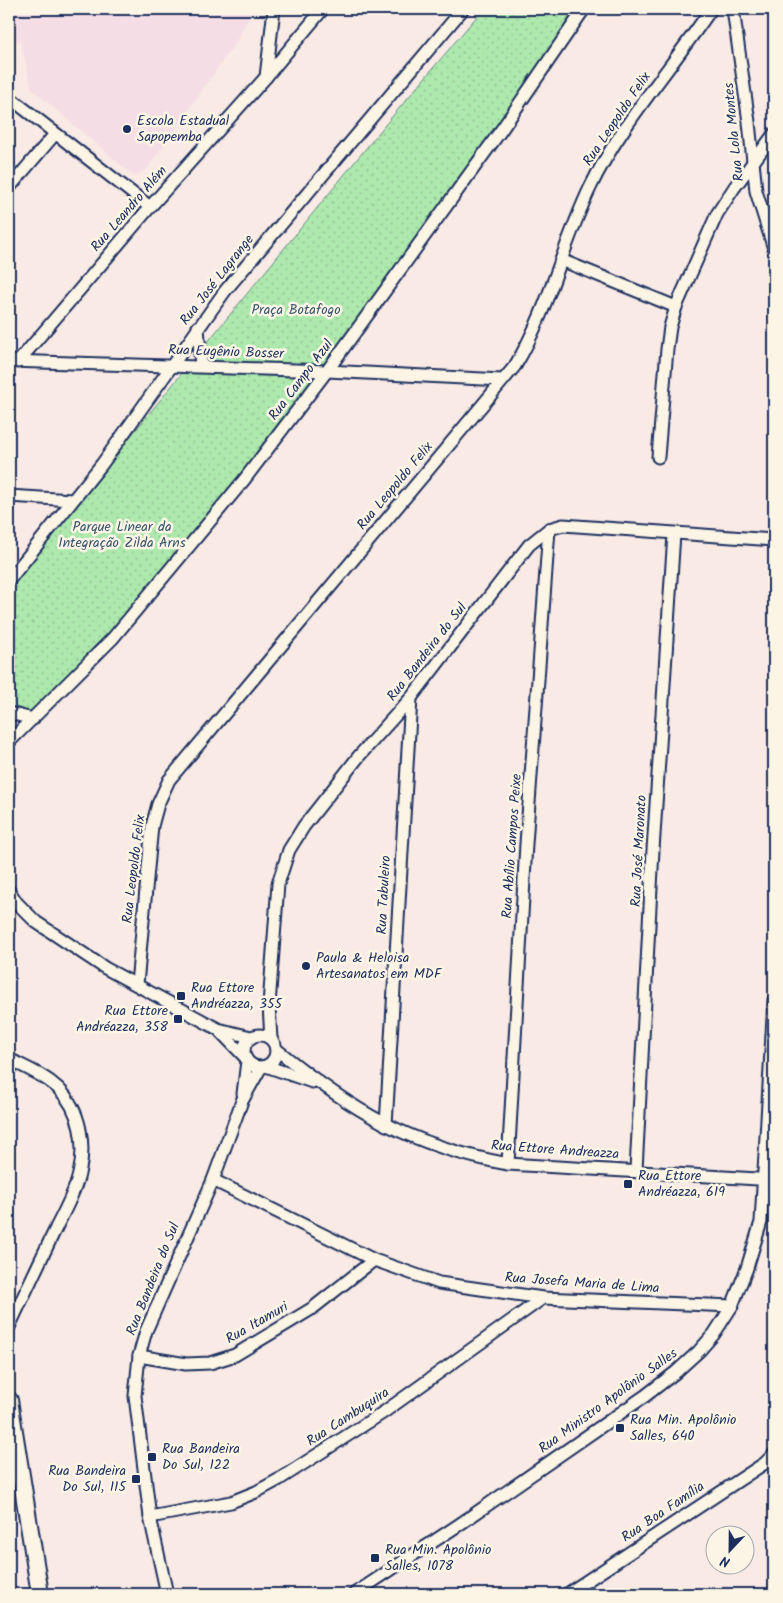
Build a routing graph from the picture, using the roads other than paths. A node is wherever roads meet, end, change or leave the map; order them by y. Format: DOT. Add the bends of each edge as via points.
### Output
graph roads {
  1 [pos="274,9"];
  2 [pos="323,9"];
  3 [pos="463,9"];
  4 [pos="584,9"];
  5 [pos="711,9"];
  6 [pos="732,9"];
  7 [pos="266,77"];
  8 [pos="9,96"];
  9 [pos="55,134"];
  10 [pos="774,134"];
  11 [pos="752,165"];
  12 [pos="9,188"];
  13 [pos="150,207"];
  14 [pos="774,249"];
  15 [pos="561,260"];
  16 [pos="676,307"];
  17 [pos="198,327"];
  18 [pos="13,362"];
  19 [pos="171,366"];
  20 [pos="201,366"];
  21 [pos="327,371"];
  22 [pos="502,380"];
  23 [pos="658,457"];
  24 [pos="9,496"];
  25 [pos="72,500"];
  26 [pos="549,529"];
  27 [pos="674,534"];
  28 [pos="774,540"];
  29 [pos="9,580"];
  30 [pos="411,698"];
  31 [pos="9,713"];
  32 [pos="33,719"];
  33 [pos="9,742"];
  34 [pos="9,891"];
  35 [pos="137,984"];
  36 [pos="774,1000"];
  37 [pos="269,1005"];
  38 [pos="218,1029"];
  39 [pos="254,1036"];
  40 [pos="273,1044"];
  41 [pos="246,1058"];
  42 [pos="9,1059"];
  43 [pos="264,1066"];
  44 [pos="321,1085"];
  45 [pos="242,1101"];
  46 [pos="386,1124"];
  47 [pos="508,1164"];
  48 [pos="636,1170"];
  49 [pos="769,1179"];
  50 [pos="213,1180"];
  51 [pos="374,1260"];
  52 [pos="543,1298"];
  53 [pos="732,1306"];
  54 [pos="9,1327"];
  55 [pos="139,1356"];
  56 [pos="9,1400"];
  57 [pos="774,1454"];
  58 [pos="150,1517"];
  59 [pos="40,1594"];
  60 [pos="167,1594"];
  61 [pos="354,1594"];
  62 [pos="567,1594"];
  1 -- 7 [label="street"];
  2 -- 7 [label="street, Rua Leandro Além"];
  3 -- 17 [label="street, Rua José Lagrange" via="225,290"];
  4 -- 21 [label="street, Rua Campo Azul" via="502,129"];
  5 -- 15 [label="street, Rua Leopoldo Felix" via="607,155 590,187"];
  6 -- 11 [label="street, Rua Lola Montes"];
  7 -- 13 [label="street, Rua Leandro Além"];
  8 -- 9 [label="street"];
  9 -- 12 [label="street"];
  9 -- 13 [label="street"];
  10 -- 11 [label="street"];
  11 -- 14 [label="street, Rua Lola Montes" via="756,191"];
  11 -- 16 [label="street" via="717,214"];
  13 -- 18 [label="street, Rua Leandro Além"];
  15 -- 16 [label="street"];
  15 -- 22 [label="street, Rua Leopoldo Felix" via="530,340 515,366"];
  16 -- 23 [label="street" via="667,349"];
  17 -- 19 [label="street, Rua José Lagrange"];
  17 -- 20 [label="street"];
  18 -- 19 [label="street, Rua Eugênio Bosser"];
  19 -- 20 [label="street, Rua Eugênio Bosser"];
  19 -- 25 [label="street, Rua José Lagrange" via="102,464"];
  20 -- 21 [label="street, Rua Eugênio Bosser"];
  21 -- 22 [label="street, Rua Eugênio Bosser"];
  21 -- 32 [label="street, Rua Campo Azul" via="155,589 113,638"];
  22 -- 35 [label="street, Rua Leopoldo Felix" via="169,780 152,826"];
  24 -- 25 [label="street"];
  25 -- 29 [label="street, Rua José Lagrange"];
  26 -- 27 [label="street" via="563,525"];
  26 -- 30 [label="street, Rua Bandeira do Sul" via="529,545"];
  26 -- 47 [label="street, Rua Abílio Campos Peixe"];
  27 -- 28 [label="street"];
  27 -- 48 [label="street, Rua José Maronato"];
  30 -- 37 [label="street, Rua Bandeira do Sul" via="359,756 289,850 278,884"];
  30 -- 46 [label="street, Rua Tabuleiro"];
  31 -- 32 [label="street"];
  32 -- 33 [label="street, Rua Campo Azul"];
  34 -- 35 [label="street" via="36,922 106,968"];
  35 -- 38 [label="street"];
  36 -- 49 [label="street, Rua Ministro Apolônio Salles"];
  37 -- 39 [label="street, Rua Bandeira do Sul"];
  37 -- 40 [label="street, Rua Bandeira do Sul"];
  38 -- 39 [label="street"];
  38 -- 41 [label="street"];
  39 -- 40 [label="street"];
  39 -- 41 [label="street" via="244,1045"];
  40 -- 43 [label="street" via="274,1059"];
  40 -- 44 [label="street, Rua Ettore Andreazza"];
  41 -- 43 [label="street" via="251,1064"];
  41 -- 45 [label="street, Rua Bandeira do Sul"];
  42 -- 54 [label="street" via="46,1078 60,1090 73,1108 80,1126 82,1150 79,1175"];
  43 -- 44 [label="street, Rua Ettore Andreazza"];
  43 -- 45 [label="street, Rua Bandeira do Sul"];
  44 -- 46 [label="street, Rua Ettore Andreazza" via="366,1115"];
  45 -- 50 [label="street, Rua Bandeira do Sul"];
  46 -- 47 [label="street, Rua Ettore Andreazza" via="465,1156"];
  47 -- 48 [label="street, Rua Ettore Andreazza"];
  48 -- 49 [label="street, Rua Ettore Andreazza"];
  49 -- 53 [label="street, Rua Ministro Apolônio Salles" via="761,1222"];
  50 -- 51 [label="street, Rua Josefa Maria de Lima"];
  50 -- 55 [label="street, Rua Bandeira do Sul" via="146,1331"];
  51 -- 52 [label="street, Rua Josefa Maria de Lima" via="439,1283"];
  51 -- 55 [label="street, Rua Itamuri" via="313,1308 235,1355 210,1363 186,1364"];
  52 -- 53 [label="street, Rua Josefa Maria de Lima"];
  52 -- 58 [label="street, Rua Cambuquira" via="384,1412 271,1484 231,1502"];
  53 -- 61 [label="street, Rua Ministro Apolônio Salles" via="704,1345 676,1372 460,1524"];
  55 -- 58 [label="street, Rua Bandeira do Sul" via="135,1396"];
  56 -- 59 [label="street"];
  57 -- 62 [label="street, Rua Boa Família"];
  58 -- 60 [label="street, Rua Bandeira do Sul"];
}
